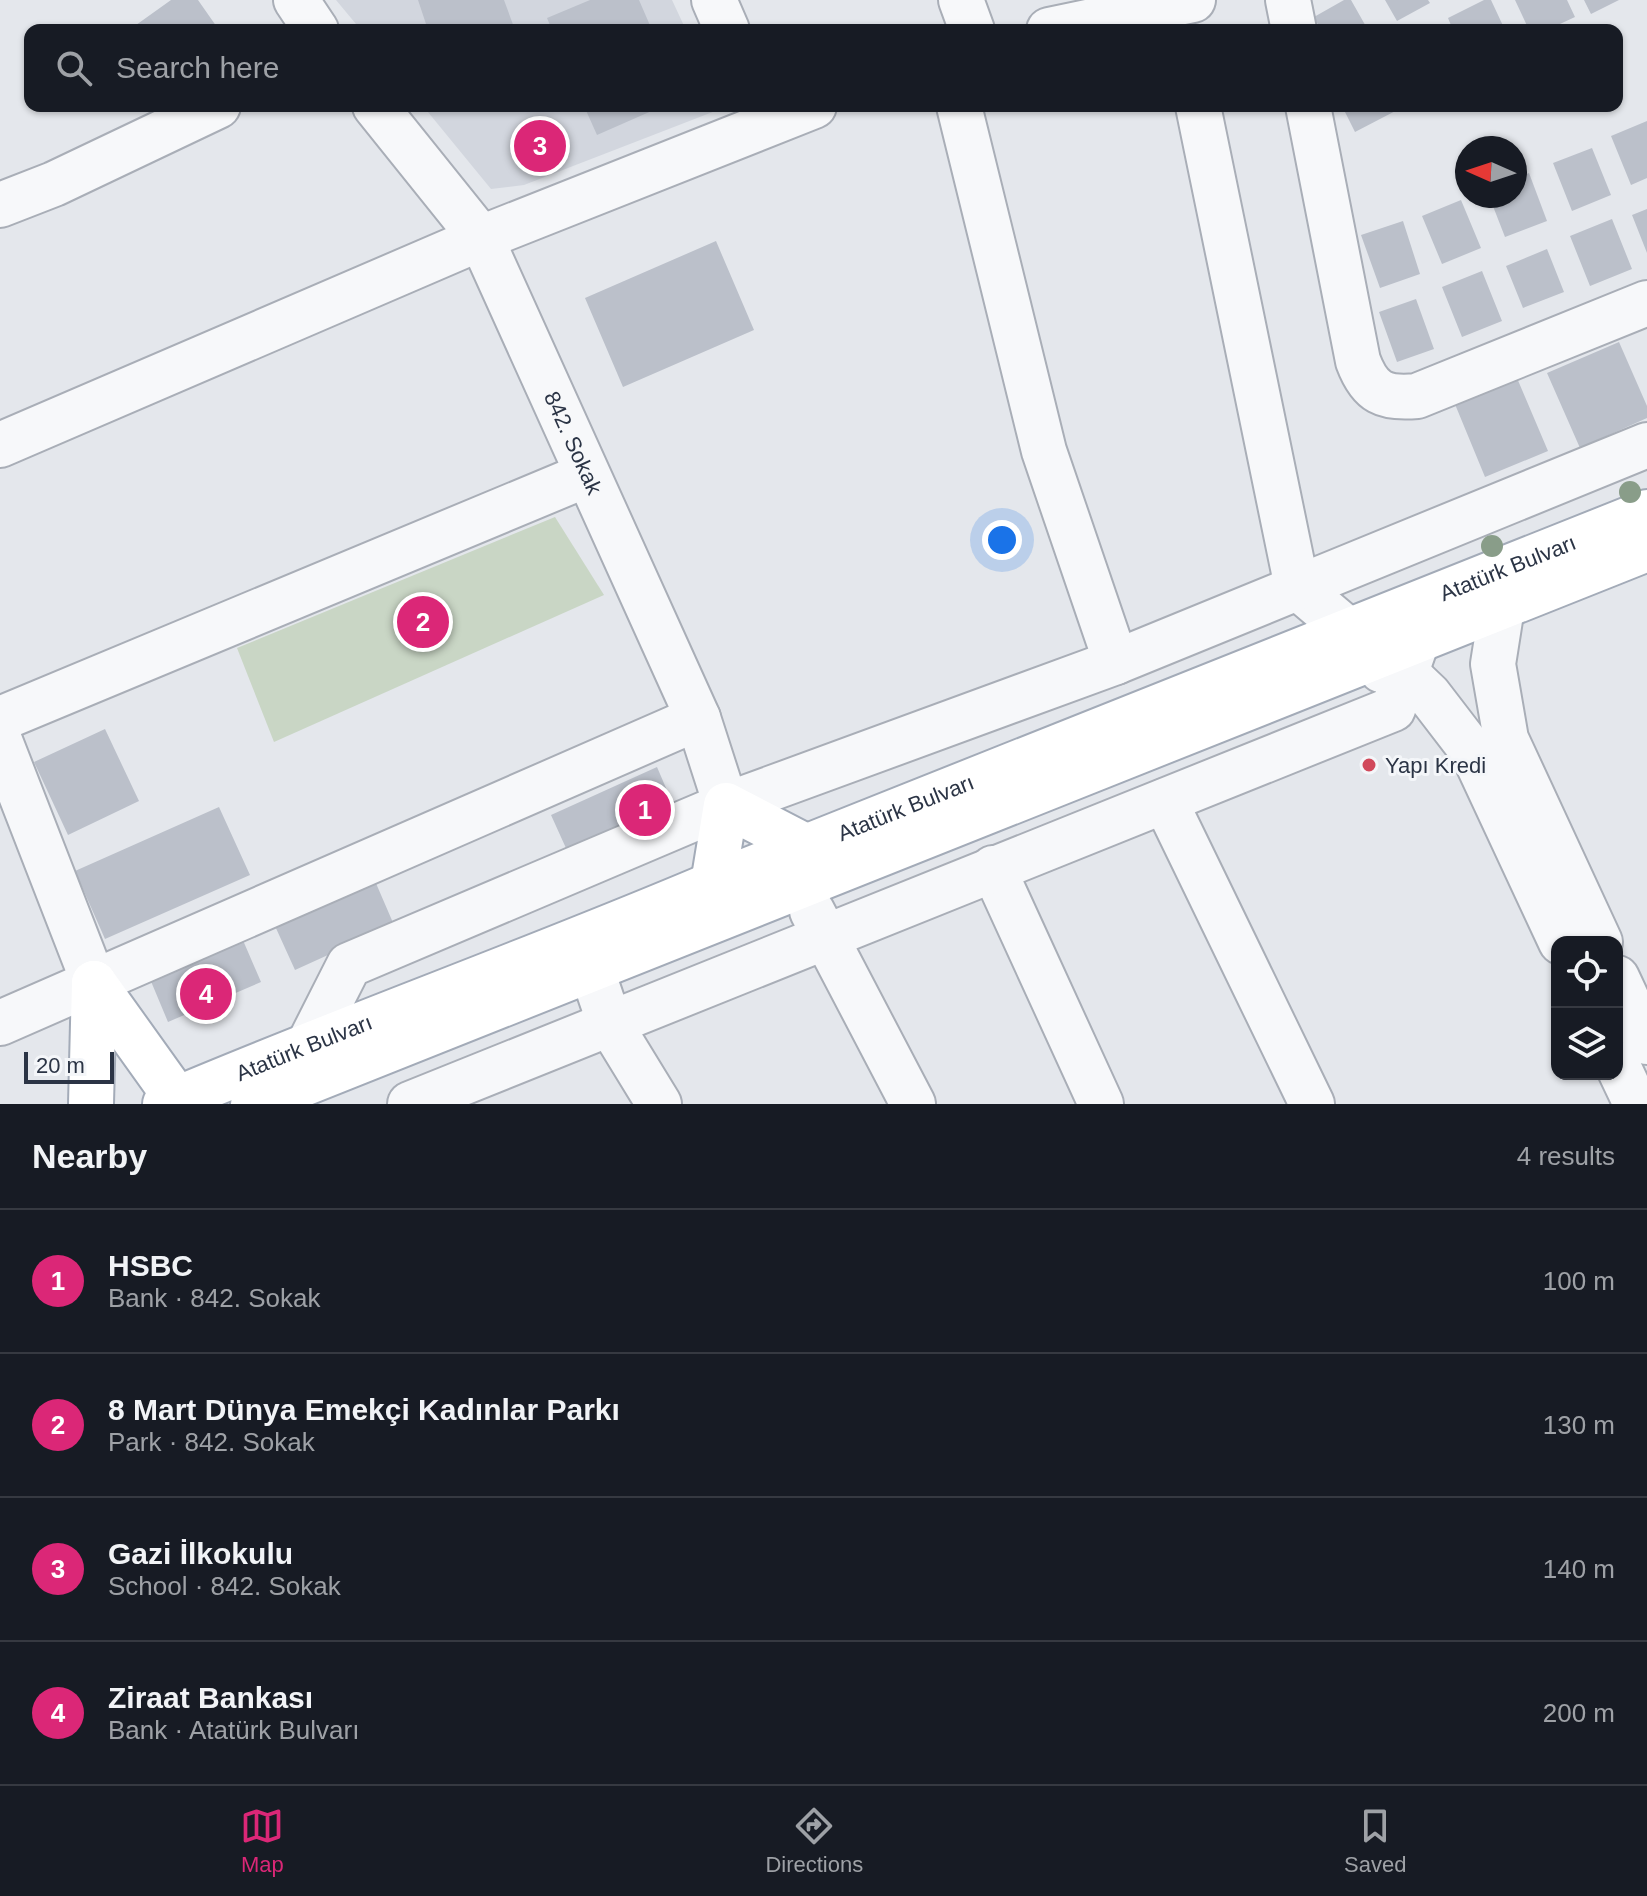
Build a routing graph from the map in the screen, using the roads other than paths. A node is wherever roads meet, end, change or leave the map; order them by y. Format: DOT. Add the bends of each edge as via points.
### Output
graph roads {
  1 [pos="296,0"];
  2 [pos="714,0"];
  3 [pos="961,0"];
  4 [pos="1288,0"];
  5 [pos="1182,8"];
  6 [pos="312,24"];
  7 [pos="724,24"];
  8 [pos="970,24"];
  9 [pos="1085,24"];
  10 [pos="1293,24"];
  11 [pos="205,112"];
  12 [pos="380,112"];
  13 [pos="960,112"];
  14 [pos="1199,112"];
  15 [pos="1309,112"];
  16 [pos="764,114"];
  17 [pos="0,205"];
  18 [pos="481,238"];
  19 [pos="1647,303"];
  20 [pos="0,445"];
  21 [pos="1647,445"];
  22 [pos="586,475"];
  23 [pos="1647,512"];
  24 [pos="1647,549"];
  25 [pos="1297,587"];
  26 [pos="1502,607"];
  27 [pos="1350,648"];
  28 [pos="1411,657"];
  29 [pos="1116,662"];
  30 [pos="698,718"];
  31 [pos="0,719"];
  32 [pos="0,741"];
  33 [pos="1165,801"];
  34 [pos="726,805"];
  35 [pos="803,866"];
  36 [pos="993,868"];
  37 [pos="713,884"];
  38 [pos="825,935"];
  39 [pos="1558,936"];
  40 [pos="1597,936"];
  41 [pos="592,971"];
  42 [pos="94,983"];
  43 [pos="1623,991"];
  44 [pos="0,1023"];
  45 [pos="610,1024"];
  46 [pos="1647,1042"];
  47 [pos="308,1046"];
  48 [pos="1623,1077"];
  49 [pos="172,1102"];
  50 [pos="91,1104"];
  51 [pos="253,1104"];
  52 [pos="410,1104"];
  53 [pos="659,1104"];
  54 [pos="913,1104"];
  55 [pos="1101,1104"];
  56 [pos="1312,1104"];
  57 [pos="1636,1104"];
  1 -- 6 [label="street"];
  2 -- 7 [label="street"];
  3 -- 8 [label="street"];
  4 -- 10 [label="street"];
  5 -- 9 [label="street"];
  11 -- 17 [label="street"];
  12 -- 18 [label="street, 842. Sokak"];
  13 -- 29 [label="street" via="1044,451"];
  14 -- 25 [label="street"];
  15 -- 19 [label="street" via="1358,361 1383,395 1417,396"];
  16 -- 18 [label="street"];
  18 -- 20 [label="street"];
  18 -- 22 [label="street, 842. Sokak"];
  21 -- 25 [label="street"];
  22 -- 30 [label="street, 842. Sokak"];
  22 -- 31 [label="street"];
  23 -- 27 [label="main road, Atatürk Bulvarı"];
  24 -- 26 [label="main road, Atatürk Bulvarı"];
  25 -- 27 [label="street"];
  25 -- 29 [label="street"];
  26 -- 28 [label="main road, Atatürk Bulvarı"];
  26 -- 40 [label="street" via="1493,664 1506,739"];
  27 -- 28 [label="main road, Atatürk Bulvarı"];
  27 -- 35 [label="main road, Atatürk Bulvarı" via="1032,796"];
  28 -- 33 [label="street" via="1393,709"];
  28 -- 39 [label="street" via="1429,695 1472,751"];
  29 -- 34 [label="street"];
  30 -- 34 [label="street, 842. Sokak"];
  30 -- 42 [label="street"];
  32 -- 42 [label="street"];
  33 -- 36 [label="street"];
  33 -- 56 [label="street"];
  34 -- 35 [label="main road"];
  34 -- 37 [label="main road"];
  34 -- 47 [label="street" via="349,965"];
  35 -- 37 [label="main road, Atatürk Bulvarı"];
  35 -- 38 [label="street"];
  35 -- 41 [label="main road, Atatürk Bulvarı"];
  36 -- 38 [label="street"];
  36 -- 55 [label="street"];
  37 -- 47 [label="main road, Atatürk Bulvarı"];
  38 -- 45 [label="street"];
  38 -- 54 [label="street"];
  41 -- 45 [label="street"];
  41 -- 51 [label="main road, Atatürk Bulvarı"];
  42 -- 44 [label="street"];
  42 -- 49 [label="main road"];
  42 -- 50 [label="main road"];
  43 -- 46 [label="street"];
  45 -- 52 [label="street"];
  45 -- 53 [label="street"];
  47 -- 49 [label="main road, Atatürk Bulvarı"];
  48 -- 57 [label="street"];
}
